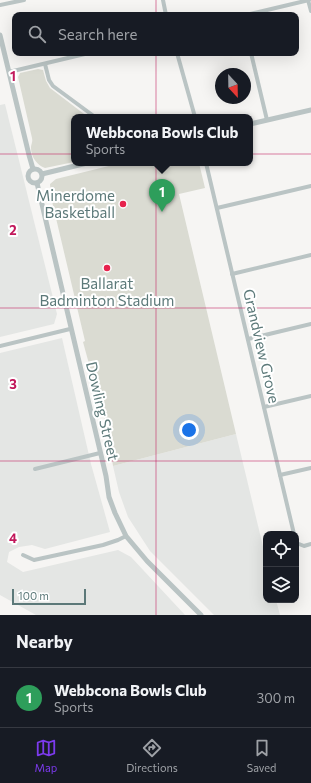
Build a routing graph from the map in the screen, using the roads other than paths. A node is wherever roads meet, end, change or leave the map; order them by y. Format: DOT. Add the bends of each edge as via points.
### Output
graph roads {
  1 [pos="24,0"];
  2 [pos="163,0"];
  3 [pos="309,0"];
  4 [pos="0,5"];
  5 [pos="165,12"];
  6 [pos="259,12"];
  7 [pos="311,12"];
  8 [pos="0,35"];
  9 [pos="77,56"];
  10 [pos="178,56"];
  11 [pos="252,56"];
  12 [pos="45,64"];
  13 [pos="9,72"];
  14 [pos="311,110"];
  15 [pos="91,114"];
  16 [pos="194,114"];
  17 [pos="268,120"];
  18 [pos="253,123"];
  19 [pos="75,166"];
  20 [pos="207,166"];
  21 [pos="33,169"];
  22 [pos="42,174"];
  23 [pos="37,183"];
  24 [pos="311,186"];
  25 [pos="217,208"];
  26 [pos="311,255"];
  27 [pos="232,274"];
  28 [pos="311,324"];
  29 [pos="70,329"];
  30 [pos="248,339"];
  31 [pos="0,346"];
  32 [pos="311,396"];
  33 [pos="264,407"];
  34 [pos="100,453"];
  35 [pos="35,468"];
  36 [pos="311,468"];
  37 [pos="280,475"];
  38 [pos="293,531"];
  39 [pos="126,536"];
  40 [pos="299,543"];
  41 [pos="311,544"];
  42 [pos="23,555"];
  43 [pos="201,615"];
  1 -- 4 [label="street"];
  2 -- 5 [label="street"];
  3 -- 6 [label="street"];
  3 -- 7 [label="street"];
  8 -- 13 [label="street"];
  9 -- 12 [label="street"];
  10 -- 16 [label="street"];
  11 -- 17 [label="street"];
  12 -- 13 [label="street"];
  12 -- 15 [label="street" via="53,86"];
  13 -- 21 [label="street"];
  14 -- 17 [label="street"];
  17 -- 18 [label="street"];
  19 -- 22 [label="street"];
  20 -- 25 [label="street, Grandview Grove"];
  21 -- 22 [label="street" via="38,169"];
  21 -- 23 [label="street" via="29,171 28,178 30,182"];
  22 -- 23 [label="street" via="41,180"];
  23 -- 29 [label="street, Dowling Street"];
  24 -- 25 [label="street"];
  25 -- 27 [label="street, Grandview Grove"];
  26 -- 27 [label="street"];
  27 -- 30 [label="street, Grandview Grove"];
  28 -- 30 [label="street"];
  29 -- 31 [label="street"];
  29 -- 34 [label="street, Dowling Street"];
  30 -- 33 [label="street, Grandview Grove"];
  32 -- 33 [label="street"];
  33 -- 37 [label="street, Grandview Grove"];
  34 -- 35 [label="street"];
  34 -- 39 [label="street, Dowling Street" via="115,513"];
  36 -- 37 [label="street"];
  37 -- 38 [label="street, Grandview Grove"];
  39 -- 42 [label="street" via="103,545 34,560"];
  39 -- 43 [label="street, Dowling Street"];
  40 -- 41 [label="street" via="304,546"];
}
